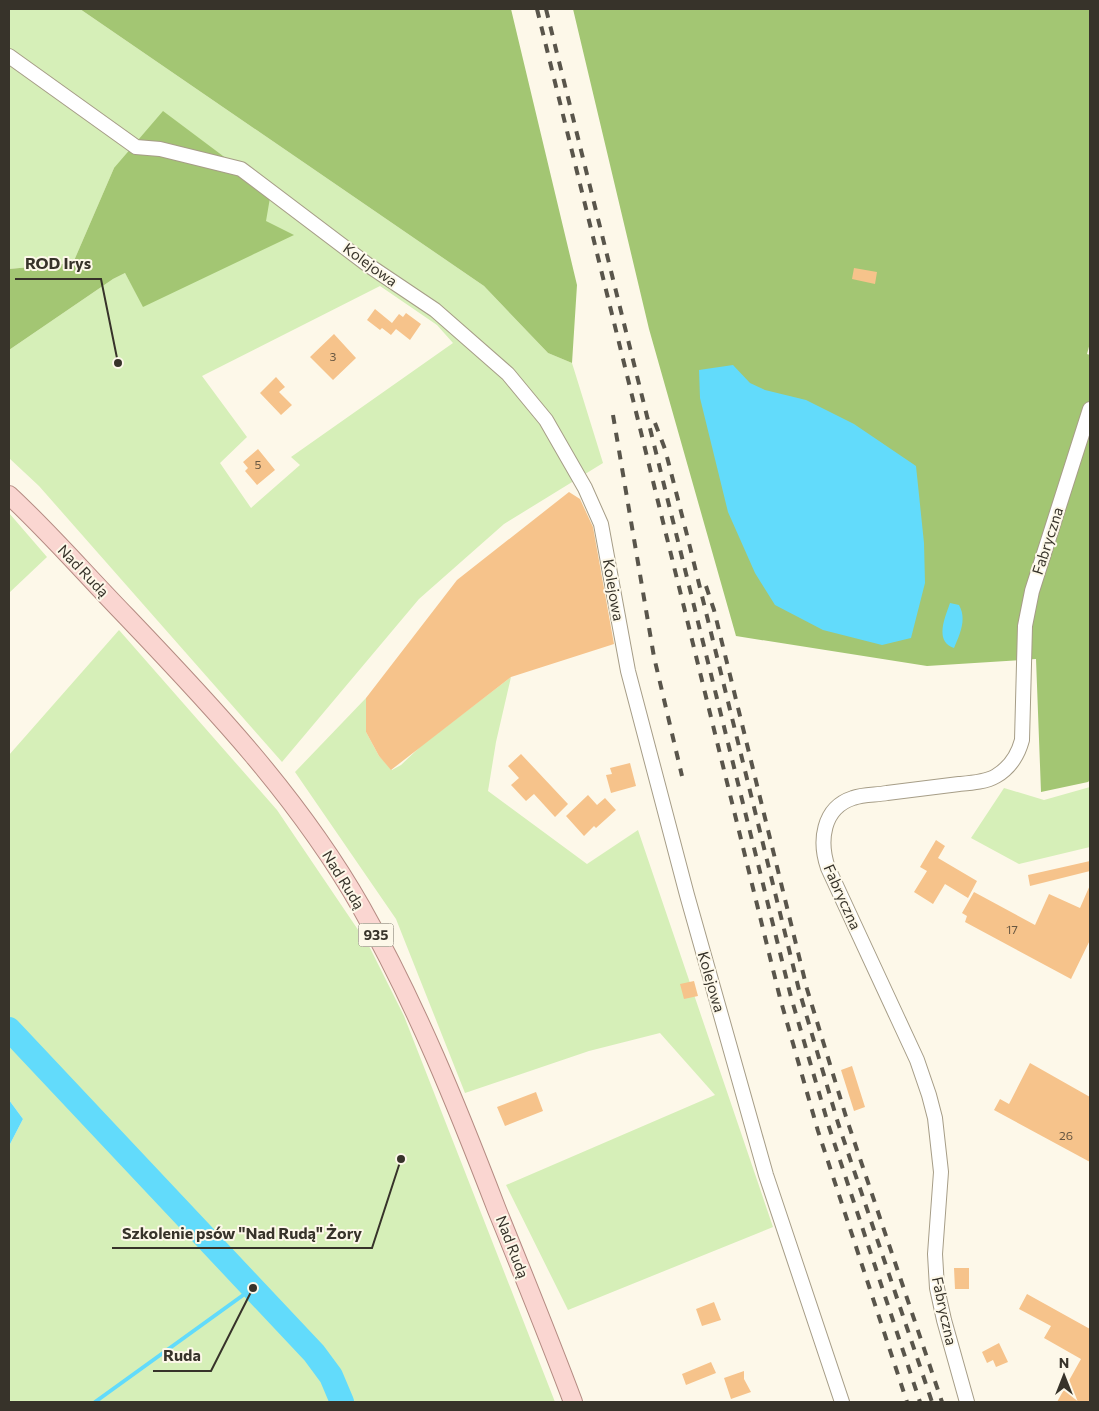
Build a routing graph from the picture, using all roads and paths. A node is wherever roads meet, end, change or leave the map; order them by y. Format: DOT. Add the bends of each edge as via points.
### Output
graph roads {
  1 [pos="9,56"];
  2 [pos="1090,409"];
  3 [pos="9,495"];
  4 [pos="573,1402"];
  5 [pos="842,1402"];
  6 [pos="967,1402"];
  1 -- 5 [label="street, Kolejowa" via="136,147 160,149 241,170 455,327 508,374 546,420 585,488 600,524 628,671 686,895 766,1175"];
  2 -- 6 [label="street, Fabryczna" via="1032,591 1025,626 1022,740 1018,754 1010,766 981,780 853,798 835,809 823,836 828,868 898,1019 929,1095 941,1172 935,1254 937,1288"];
  3 -- 4 [label="main road, Nad Rudą / 935" via="236,734 286,796 360,905 399,977 446,1081"];
}
